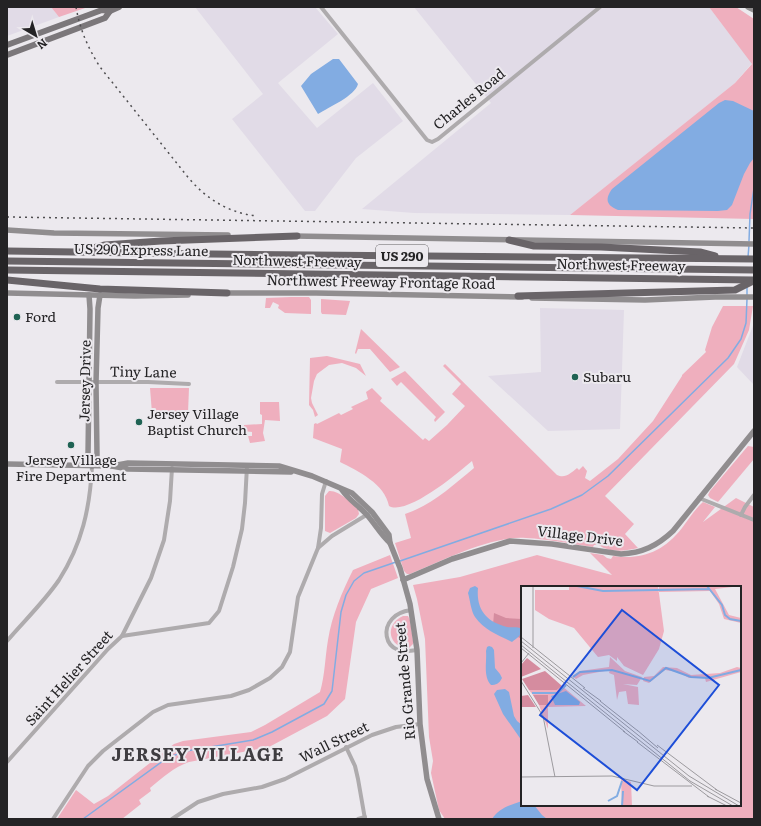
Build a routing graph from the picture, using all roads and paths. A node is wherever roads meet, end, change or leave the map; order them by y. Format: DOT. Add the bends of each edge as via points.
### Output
graph roads {
  1 [pos="119,7"];
  2 [pos="321,7"];
  3 [pos="600,7"];
  4 [pos="748,7"];
  5 [pos="754,10"];
  6 [pos="110,11"];
  7 [pos="7,45"];
  8 [pos="7,55"];
  9 [pos="7,230"];
  10 [pos="297,236"];
  11 [pos="508,240"];
  12 [pos="754,244"];
  13 [pos="7,251"];
  14 [pos="80,252"];
  15 [pos="725,259"];
  16 [pos="754,259"];
  17 [pos="7,261"];
  18 [pos="7,270"];
  19 [pos="754,270"];
  20 [pos="7,280"];
  21 [pos="754,280"];
  22 [pos="7,293"];
  23 [pos="227,293"];
  24 [pos="89,295"];
  25 [pos="100,295"];
  26 [pos="518,296"];
  27 [pos="754,297"];
  28 [pos="57,382"];
  29 [pos="89,383"];
  30 [pos="96,383"];
  31 [pos="189,384"];
  32 [pos="754,431"];
  33 [pos="752,439"];
  34 [pos="7,464"];
  35 [pos="92,466"];
  36 [pos="172,467"];
  37 [pos="247,468"];
  38 [pos="326,482"];
  39 [pos="342,490"];
  40 [pos="754,495"];
  41 [pos="699,498"];
  42 [pos="372,512"];
  43 [pos="367,515"];
  44 [pos="741,515"];
  45 [pos="754,520"];
  46 [pos="390,543"];
  47 [pos="318,548"];
  48 [pos="403,580"];
  49 [pos="411,610"];
  50 [pos="122,636"];
  51 [pos="7,641"];
  52 [pos="417,650"];
  53 [pos="420,724"];
  54 [pos="346,747"];
  55 [pos="7,762"];
  56 [pos="365,818"];
  57 [pos="53,819"];
  58 [pos="172,819"];
  59 [pos="358,819"];
  60 [pos="439,819"];
  1 -- 6 [label="main road"];
  2 -- 3 [label="street, Charles Road" via="427,140 432,142"];
  4 -- 5 [label="street"];
  6 -- 7 [label="main road" via="102,10"];
  6 -- 8 [label="main road" via="105,18"];
  9 -- 10 [label="street" via="54,233"];
  10 -- 11 [label="street"];
  10 -- 14 [label="highway" via="105,245"];
  11 -- 12 [label="street"];
  11 -- 15 [label="highway" via="534,246 700,252"];
  13 -- 14 [label="highway, Northwest Freeway / US 290"];
  14 -- 15 [label="highway, Northwest Freeway / US 290"];
  15 -- 16 [label="highway, Northwest Freeway / US 290"];
  17 -- 19 [label="highway, US 290 Express Lane"];
  18 -- 21 [label="highway, Northwest Freeway / US 290"];
  20 -- 23 [label="highway" via="100,288"];
  21 -- 26 [label="highway" via="735,290"];
  22 -- 24 [label="street, Northwest Freeway Frontage Road"];
  23 -- 25 [label="street, Northwest Freeway Frontage Road"];
  23 -- 26 [label="street, Northwest Freeway Frontage Road"];
  24 -- 25 [label="street, Northwest Freeway Frontage Road"];
  24 -- 29 [label="street, Jersey Drive"];
  25 -- 30 [label="street, Jersey Drive"];
  26 -- 27 [label="street, Northwest Freeway Frontage Road" via="539,299 630,300"];
  28 -- 29 [label="street, Tiny Lane"];
  29 -- 30 [label="street, Tiny Lane"];
  29 -- 35 [label="street, Jersey Drive" via="88,455"];
  30 -- 31 [label="street, Tiny Lane"];
  30 -- 35 [label="street, Jersey Drive" via="96,455"];
  32 -- 33 [label="street, Village Drive"];
  33 -- 41 [label="street, Village Drive"];
  34 -- 35 [label="street, Rio Grande Street"];
  35 -- 36 [label="street, Rio Grande Street" via="128,463"];
  35 -- 51 [label="street, Jersey Drive" via="85,522 74,552 58,580"];
  36 -- 37 [label="street, Rio Grande Street"];
  36 -- 50 [label="street, Saint Helier Street" via="164,540 151,578"];
  37 -- 38 [label="street, Rio Grande Street" via="279,466"];
  37 -- 50 [label="street" via="242,530 219,611 209,623"];
  38 -- 39 [label="street, Rio Grande Street"];
  38 -- 47 [label="street" via="322,494"];
  39 -- 42 [label="street, Rio Grande Street" via="352,493"];
  39 -- 43 [label="street, Rio Grande Street" via="348,499"];
  40 -- 44 [label="street"];
  41 -- 44 [label="street"];
  41 -- 48 [label="street, Village Drive" via="669,534 655,545 641,551 621,554 546,543 510,541 452,559"];
  42 -- 43 [label="street"];
  42 -- 46 [label="street, Rio Grande Street" via="389,535"];
  43 -- 46 [label="street, Rio Grande Street"];
  43 -- 47 [label="street" via="332,536"];
  44 -- 45 [label="street"];
  46 -- 48 [label="street, Rio Grande Street"];
  47 -- 57 [label="street" via="298,597 290,652 282,667 270,678 249,690 231,696 168,705 153,712 88,766"];
  48 -- 49 [label="street, Rio Grande Street"];
  49 -- 52 [label="street, Rio Grande Street"];
  49 -- 52 [label="street" via="400,612 392,618 387,627 386,637 398,650"];
  50 -- 55 [label="street, Saint Helier Street"];
  52 -- 53 [label="street, Rio Grande Street"];
  53 -- 54 [label="street, Wall Street" via="396,727"];
  53 -- 60 [label="street, Rio Grande Street" via="428,779"];
  54 -- 56 [label="street" via="355,766"];
  54 -- 58 [label="street, Wall Street" via="285,779 198,802"];
  56 -- 59 [label="street"];
}
